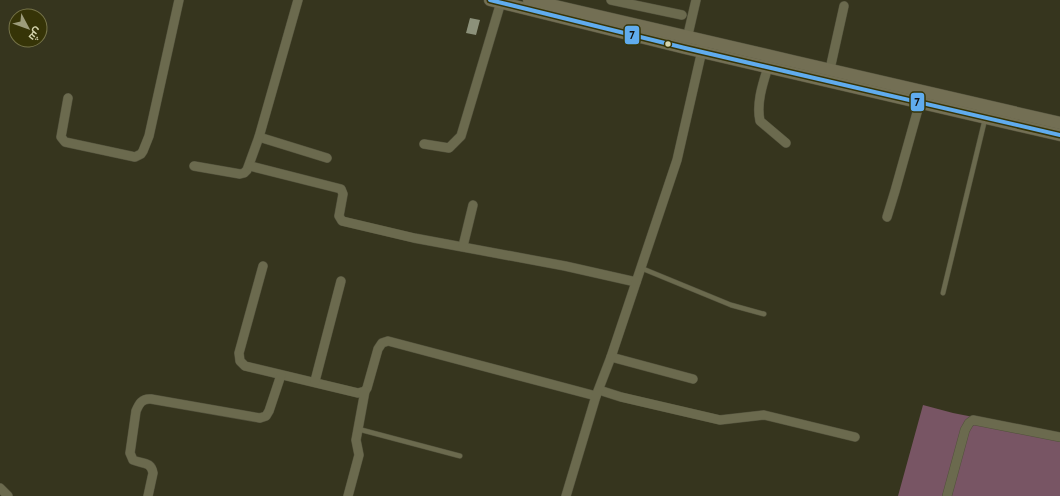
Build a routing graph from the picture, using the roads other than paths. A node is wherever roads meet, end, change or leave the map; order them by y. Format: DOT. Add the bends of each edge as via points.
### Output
graph roads {
  1 [pos="179,0"];
  2 [pos="298,0"];
  3 [pos="530,0"];
  4 [pos="611,0"];
  5 [pos="696,0"];
  6 [pos="496,1"];
  7 [pos="844,6"];
  8 [pos="682,15"];
  9 [pos="686,43"];
  10 [pos="703,46"];
  11 [pos="768,67"];
  12 [pos="830,69"];
  13 [pos="68,98"];
  14 [pos="920,102"];
  15 [pos="986,118"];
  16 [pos="1060,123"];
  17 [pos="1060,135"];
  18 [pos="259,137"];
  19 [pos="424,144"];
  20 [pos="786,144"];
  21 [pos="327,158"];
  22 [pos="194,166"];
  23 [pos="250,166"];
  24 [pos="473,205"];
  25 [pos="886,217"];
  26 [pos="463,246"];
  27 [pos="263,266"];
  28 [pos="641,268"];
  29 [pos="341,281"];
  30 [pos="636,282"];
  31 [pos="944,293"];
  32 [pos="764,314"];
  33 [pos="611,357"];
  34 [pos="281,375"];
  35 [pos="693,378"];
  36 [pos="315,382"];
  37 [pos="365,391"];
  38 [pos="598,393"];
  39 [pos="358,429"];
  40 [pos="1060,436"];
  41 [pos="855,437"];
  42 [pos="460,456"];
  43 [pos="0,488"];
  44 [pos="8,496"];
  45 [pos="148,496"];
  46 [pos="348,496"];
  47 [pos="566,496"];
  48 [pos="947,496"];
  1 -- 13 [label="street" via="155,112 141,154 135,157 65,142 60,137"];
  2 -- 18 [label="street"];
  3 -- 9 [label="main road"];
  4 -- 8 [label="street"];
  5 -- 9 [label="street"];
  6 -- 9 [label="main road"];
  6 -- 19 [label="street" via="462,136 449,148"];
  7 -- 12 [label="street"];
  9 -- 10 [label="main road"];
  10 -- 11 [label="main road"];
  10 -- 12 [label="main road"];
  10 -- 28 [label="street" via="677,160"];
  11 -- 14 [label="main road"];
  11 -- 20 [label="street" via="759,117 760,121"];
  12 -- 16 [label="main road"];
  14 -- 15 [label="main road"];
  14 -- 25 [label="street"];
  15 -- 17 [label="main road"];
  15 -- 31 [label="lane"];
  18 -- 21 [label="street"];
  18 -- 23 [label="street"];
  22 -- 23 [label="street" via="240,174"];
  23 -- 26 [label="street" via="341,189 343,194 339,216 342,220 414,238"];
  24 -- 26 [label="street"];
  26 -- 30 [label="street"];
  27 -- 34 [label="street" via="238,358 245,366"];
  28 -- 30 [label="street"];
  28 -- 32 [label="lane" via="731,305"];
  29 -- 36 [label="street"];
  30 -- 33 [label="street"];
  33 -- 35 [label="street"];
  33 -- 38 [label="street"];
  34 -- 36 [label="street"];
  34 -- 45 [label="street" via="270,411 260,418 150,399 143,400 136,411 130,453 133,460 148,464 152,469"];
  36 -- 37 [label="street" via="358,393"];
  37 -- 38 [label="street" via="378,349 382,343 388,341"];
  37 -- 39 [label="street"];
  38 -- 41 [label="street" via="720,420 764,415"];
  38 -- 47 [label="street"];
  39 -- 42 [label="lane"];
  39 -- 46 [label="street" via="356,440 359,455"];
  40 -- 48 [label="street" via="973,420 965,430"];
  43 -- 44 [label="street"];
}
